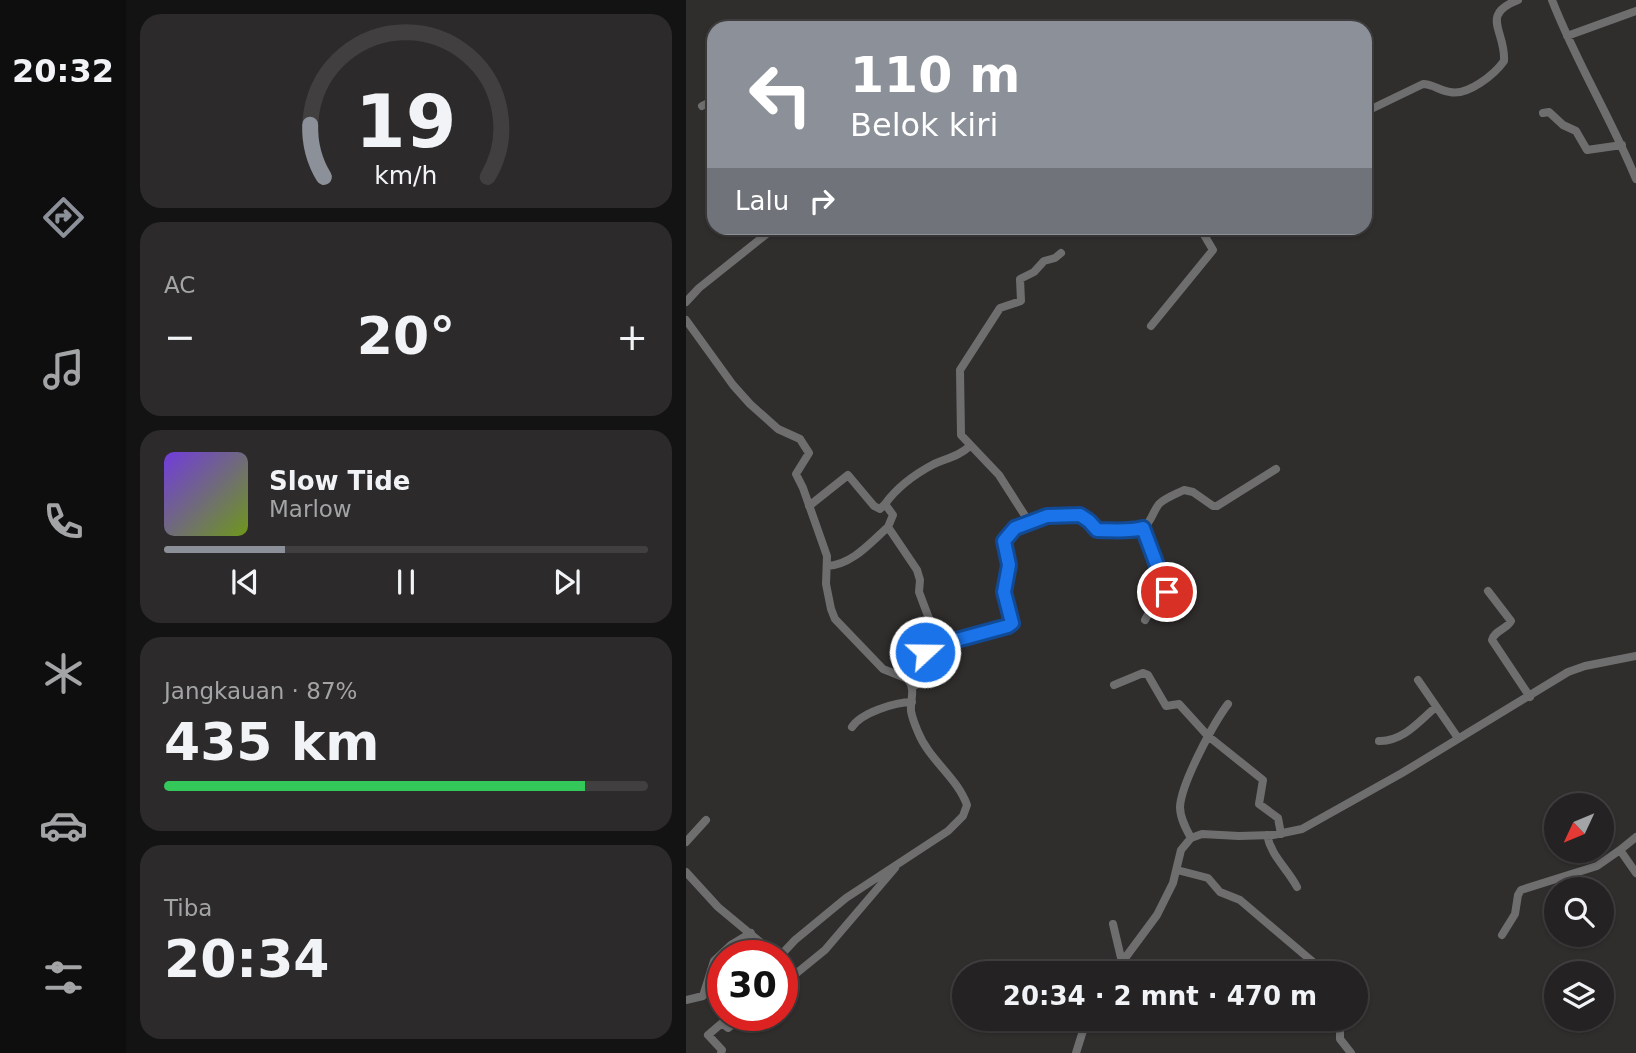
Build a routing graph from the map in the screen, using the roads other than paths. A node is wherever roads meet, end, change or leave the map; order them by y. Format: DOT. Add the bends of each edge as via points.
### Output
graph roads {
  1 [pos="1518,0"];
  2 [pos="1552,0"];
  3 [pos="1636,11"];
  4 [pos="1567,36"];
  5 [pos="707,104"];
  6 [pos="702,106"];
  7 [pos="1372,108"];
  8 [pos="1543,113"];
  9 [pos="1622,145"];
  10 [pos="1636,179"];
  11 [pos="765,235"];
  12 [pos="1204,235"];
  13 [pos="1062,253"];
  14 [pos="686,302"];
  15 [pos="686,320"];
  16 [pos="1151,326"];
  17 [pos="970,446"];
  18 [pos="1276,469"];
  19 [pos="886,504"];
  20 [pos="809,506"];
  21 [pos="1029,522"];
  22 [pos="888,527"];
  23 [pos="1143,528"];
  24 [pos="827,566"];
  25 [pos="1488,591"];
  26 [pos="1145,620"];
  27 [pos="939,645"];
  28 [pos="1636,656"];
  29 [pos="1418,680"];
  30 [pos="1114,685"];
  31 [pos="912,687"];
  32 [pos="1530,697"];
  33 [pos="912,702"];
  34 [pos="1228,704"];
  35 [pos="1436,707"];
  36 [pos="852,727"];
  37 [pos="1208,736"];
  38 [pos="1458,738"];
  39 [pos="1379,741"];
  40 [pos="706,820"];
  41 [pos="1281,834"];
  42 [pos="1267,835"];
  43 [pos="1636,837"];
  44 [pos="1192,838"];
  45 [pos="686,842"];
  46 [pos="1620,850"];
  47 [pos="901,860"];
  48 [pos="1177,870"];
  49 [pos="686,872"];
  50 [pos="1636,873"];
  51 [pos="1297,887"];
  52 [pos="1113,923"];
  53 [pos="751,933"];
  54 [pos="1502,935"];
  55 [pos="760,940"];
  56 [pos="797,940"];
  57 [pos="1122,961"];
  58 [pos="1123,961"];
  59 [pos="1312,961"];
  60 [pos="798,972"];
  61 [pos="686,1000"];
  62 [pos="713,1031"];
  63 [pos="1083,1031"];
  64 [pos="1339,1031"];
  65 [pos="721,1053"];
  66 [pos="1076,1053"];
  67 [pos="1350,1053"];
  1 -- 7 [label="street" via="1505,5 1496,18 1504,52 1500,67 1466,90 1454,93 1423,83"];
  2 -- 4 [label="street"];
  3 -- 4 [label="street"];
  4 -- 9 [label="street"];
  5 -- 6 [label="street"];
  8 -- 9 [label="street" via="1552,113 1576,131 1587,150"];
  9 -- 10 [label="street"];
  11 -- 14 [label="street"];
  12 -- 16 [label="street" via="1213,250"];
  13 -- 17 [label="street" via="1020,279 1020,303 1000,308 960,370 960,432"];
  15 -- 20 [label="street" via="750,404 778,429 800,439 808,453 796,474"];
  17 -- 19 [label="street" via="903,483"];
  17 -- 21 [label="street" via="999,475"];
  18 -- 23 [label="street" via="1217,506 1184,490 1160,503"];
  19 -- 20 [label="street" via="880,509 874,506 848,475"];
  19 -- 22 [label="street" via="893,515"];
  20 -- 24 [label="street"];
  21 -- 23 [label="street" via="1074,514 1097,530"];
  21 -- 27 [label="street" via="1015,528 1004,541 1009,565 1004,592 1012,623"];
  22 -- 24 [label="street" via="857,555"];
  22 -- 27 [label="street" via="917,570 919,592"];
  23 -- 26 [label="street" via="1167,593"];
  24 -- 31 [label="street" via="826,584 835,619 883,668 908,679"];
  25 -- 32 [label="street" via="1511,621 1492,640"];
  27 -- 31 [label="street" via="925,652 932,676"];
  28 -- 32 [label="street" via="1576,668"];
  29 -- 35 [label="street"];
  30 -- 37 [label="street" via="1145,673 1166,706 1180,704"];
  31 -- 33 [label="street"];
  32 -- 38 [label="street"];
  33 -- 36 [label="street" via="891,704"];
  33 -- 47 [label="street" via="912,716 924,745 967,805 963,817 948,831"];
  34 -- 37 [label="street"];
  35 -- 38 [label="street"];
  35 -- 39 [label="street" via="1403,735"];
  37 -- 41 [label="street" via="1263,780 1259,804 1278,818"];
  37 -- 44 [label="street" via="1180,807"];
  38 -- 41 [label="street" via="1302,829"];
  40 -- 45 [label="street"];
  41 -- 42 [label="street"];
  42 -- 44 [label="street" via="1202,834"];
  42 -- 51 [label="street" via="1274,856"];
  43 -- 46 [label="street"];
  44 -- 48 [label="street" via="1181,850"];
  46 -- 50 [label="street"];
  46 -- 54 [label="street" via="1597,866 1521,890 1515,914"];
  47 -- 56 [label="street" via="837,904"];
  47 -- 60 [label="street" via="825,950"];
  48 -- 58 [label="street" via="1157,915"];
  48 -- 59 [label="street" via="1208,878"];
  49 -- 53 [label="street" via="718,907"];
  52 -- 57 [label="street"];
  53 -- 55 [label="street"];
  53 -- 61 [label="street" via="714,961 703,996"];
  62 -- 65 [label="street" via="708,1035"];
  63 -- 66 [label="street"];
  64 -- 67 [label="street" via="1339,1039"];
}
